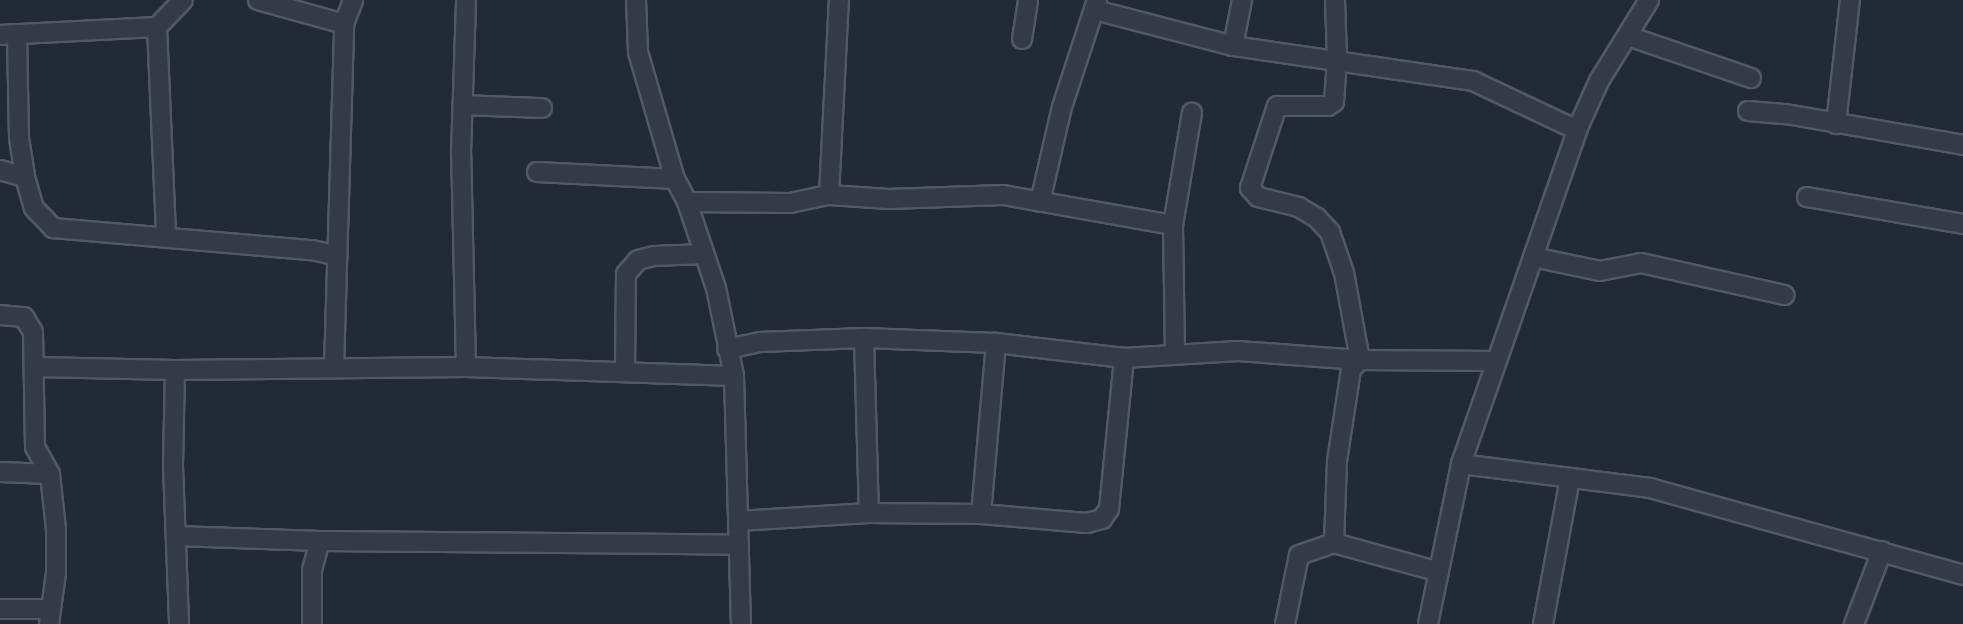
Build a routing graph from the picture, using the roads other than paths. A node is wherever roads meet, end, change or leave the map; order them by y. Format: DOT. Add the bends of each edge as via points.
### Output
graph roads {
  1 [pos="183,0"];
  2 [pos="258,0"];
  3 [pos="353,0"];
  4 [pos="466,0"];
  5 [pos="636,0"];
  6 [pos="839,0"];
  7 [pos="1028,0"];
  8 [pos="1242,0"];
  9 [pos="1335,0"];
  10 [pos="1649,0"];
  11 [pos="1850,0"];
  12 [pos="1096,5"];
  13 [pos="344,24"];
  14 [pos="157,26"];
  15 [pos="8,35"];
  16 [pos="1628,36"];
  17 [pos="1023,38"];
  18 [pos="1233,46"];
  19 [pos="1337,60"];
  20 [pos="1751,78"];
  21 [pos="463,105"];
  22 [pos="542,108"];
  23 [pos="1748,111"];
  24 [pos="1192,113"];
  25 [pos="1836,124"];
  26 [pos="1577,130"];
  27 [pos="1963,145"];
  28 [pos="0,170"];
  29 [pos="537,172"];
  30 [pos="25,177"];
  31 [pos="675,179"];
  32 [pos="829,195"];
  33 [pos="1807,197"];
  34 [pos="687,202"];
  35 [pos="1040,202"];
  36 [pos="1962,219"];
  37 [pos="1173,225"];
  38 [pos="166,236"];
  39 [pos="704,254"];
  40 [pos="337,256"];
  41 [pos="1533,257"];
  42 [pos="1784,295"];
  43 [pos="0,315"];
  44 [pos="863,338"];
  45 [pos="996,343"];
  46 [pos="727,349"];
  47 [pos="1175,354"];
  48 [pos="1124,358"];
  49 [pos="1360,360"];
  50 [pos="1496,361"];
  51 [pos="36,367"];
  52 [pos="466,367"];
  53 [pos="334,368"];
  54 [pos="175,370"];
  55 [pos="625,370"];
  56 [pos="734,376"];
  57 [pos="1461,464"];
  58 [pos="0,472"];
  59 [pos="50,474"];
  60 [pos="1570,478"];
  61 [pos="869,513"];
  62 [pos="981,514"];
  63 [pos="738,521"];
  64 [pos="176,536"];
  65 [pos="320,541"];
  66 [pos="1334,544"];
  67 [pos="739,545"];
  68 [pos="1882,551"];
  69 [pos="1439,572"];
  70 [pos="1963,575"];
  71 [pos="0,609"];
  72 [pos="49,617"];
  73 [pos="179,624"];
  74 [pos="312,624"];
  75 [pos="741,624"];
  76 [pos="1285,624"];
  77 [pos="1428,624"];
  78 [pos="1543,624"];
  79 [pos="1854,624"];
  1 -- 14 [label="street"];
  2 -- 13 [label="street"];
  3 -- 13 [label="street"];
  4 -- 21 [label="street"];
  5 -- 31 [label="street" via="638,52"];
  6 -- 32 [label="street"];
  7 -- 17 [label="street"];
  8 -- 18 [label="street"];
  9 -- 19 [label="street"];
  10 -- 16 [label="street"];
  11 -- 25 [label="street"];
  12 -- 18 [label="street"];
  12 -- 35 [label="street" via="1062,107"];
  13 -- 40 [label="street"];
  14 -- 15 [label="street"];
  14 -- 38 [label="street"];
  15 -- 30 [label="street"];
  16 -- 20 [label="street"];
  16 -- 26 [label="street" via="1599,81"];
  18 -- 19 [label="street"];
  19 -- 26 [label="street" via="1474,81"];
  19 -- 49 [label="street" via="1334,102 1328,106 1276,106 1250,188 1258,197 1299,206 1330,232 1344,272"];
  21 -- 22 [label="street"];
  21 -- 52 [label="street"];
  23 -- 25 [label="street"];
  24 -- 37 [label="street"];
  25 -- 27 [label="street"];
  26 -- 41 [label="street"];
  28 -- 30 [label="street"];
  29 -- 31 [label="street"];
  30 -- 38 [label="street" via="34,208 53,228"];
  31 -- 34 [label="street"];
  32 -- 34 [label="street" via="790,203"];
  32 -- 35 [label="street" via="889,199 1003,195"];
  33 -- 36 [label="street"];
  34 -- 39 [label="street"];
  35 -- 37 [label="street"];
  37 -- 47 [label="street"];
  38 -- 40 [label="street"];
  39 -- 46 [label="street" via="716,288"];
  39 -- 55 [label="street" via="638,260 626,274"];
  40 -- 53 [label="street"];
  41 -- 42 [label="street" via="1600,271 1641,263"];
  41 -- 50 [label="street"];
  43 -- 51 [label="street" via="24,317 33,332"];
  44 -- 45 [label="street"];
  44 -- 46 [label="street" via="760,342"];
  44 -- 61 [label="street"];
  45 -- 48 [label="street"];
  45 -- 62 [label="street"];
  46 -- 56 [label="street"];
  47 -- 48 [label="street"];
  47 -- 49 [label="street" via="1238,351"];
  48 -- 62 [label="street" via="1110,509 1102,519 1087,523"];
  49 -- 50 [label="street"];
  49 -- 66 [label="street" via="1351,369 1337,461"];
  50 -- 57 [label="street"];
  51 -- 54 [label="street"];
  51 -- 59 [label="street" via="35,447"];
  52 -- 53 [label="street"];
  52 -- 55 [label="street"];
  53 -- 54 [label="street"];
  54 -- 64 [label="street"];
  55 -- 56 [label="street"];
  56 -- 63 [label="street"];
  57 -- 60 [label="street"];
  57 -- 69 [label="street"];
  58 -- 59 [label="street"];
  59 -- 72 [label="street" via="56,573"];
  60 -- 68 [label="street" via="1650,488"];
  60 -- 78 [label="street"];
  61 -- 62 [label="street"];
  61 -- 63 [label="street"];
  63 -- 67 [label="street"];
  64 -- 65 [label="street"];
  64 -- 73 [label="street"];
  65 -- 67 [label="street"];
  65 -- 74 [label="street" via="312,570"];
  66 -- 69 [label="street"];
  66 -- 76 [label="street" via="1299,555"];
  67 -- 75 [label="street"];
  68 -- 70 [label="street"];
  68 -- 79 [label="street"];
  69 -- 77 [label="street"];
  71 -- 72 [label="street"];
}
